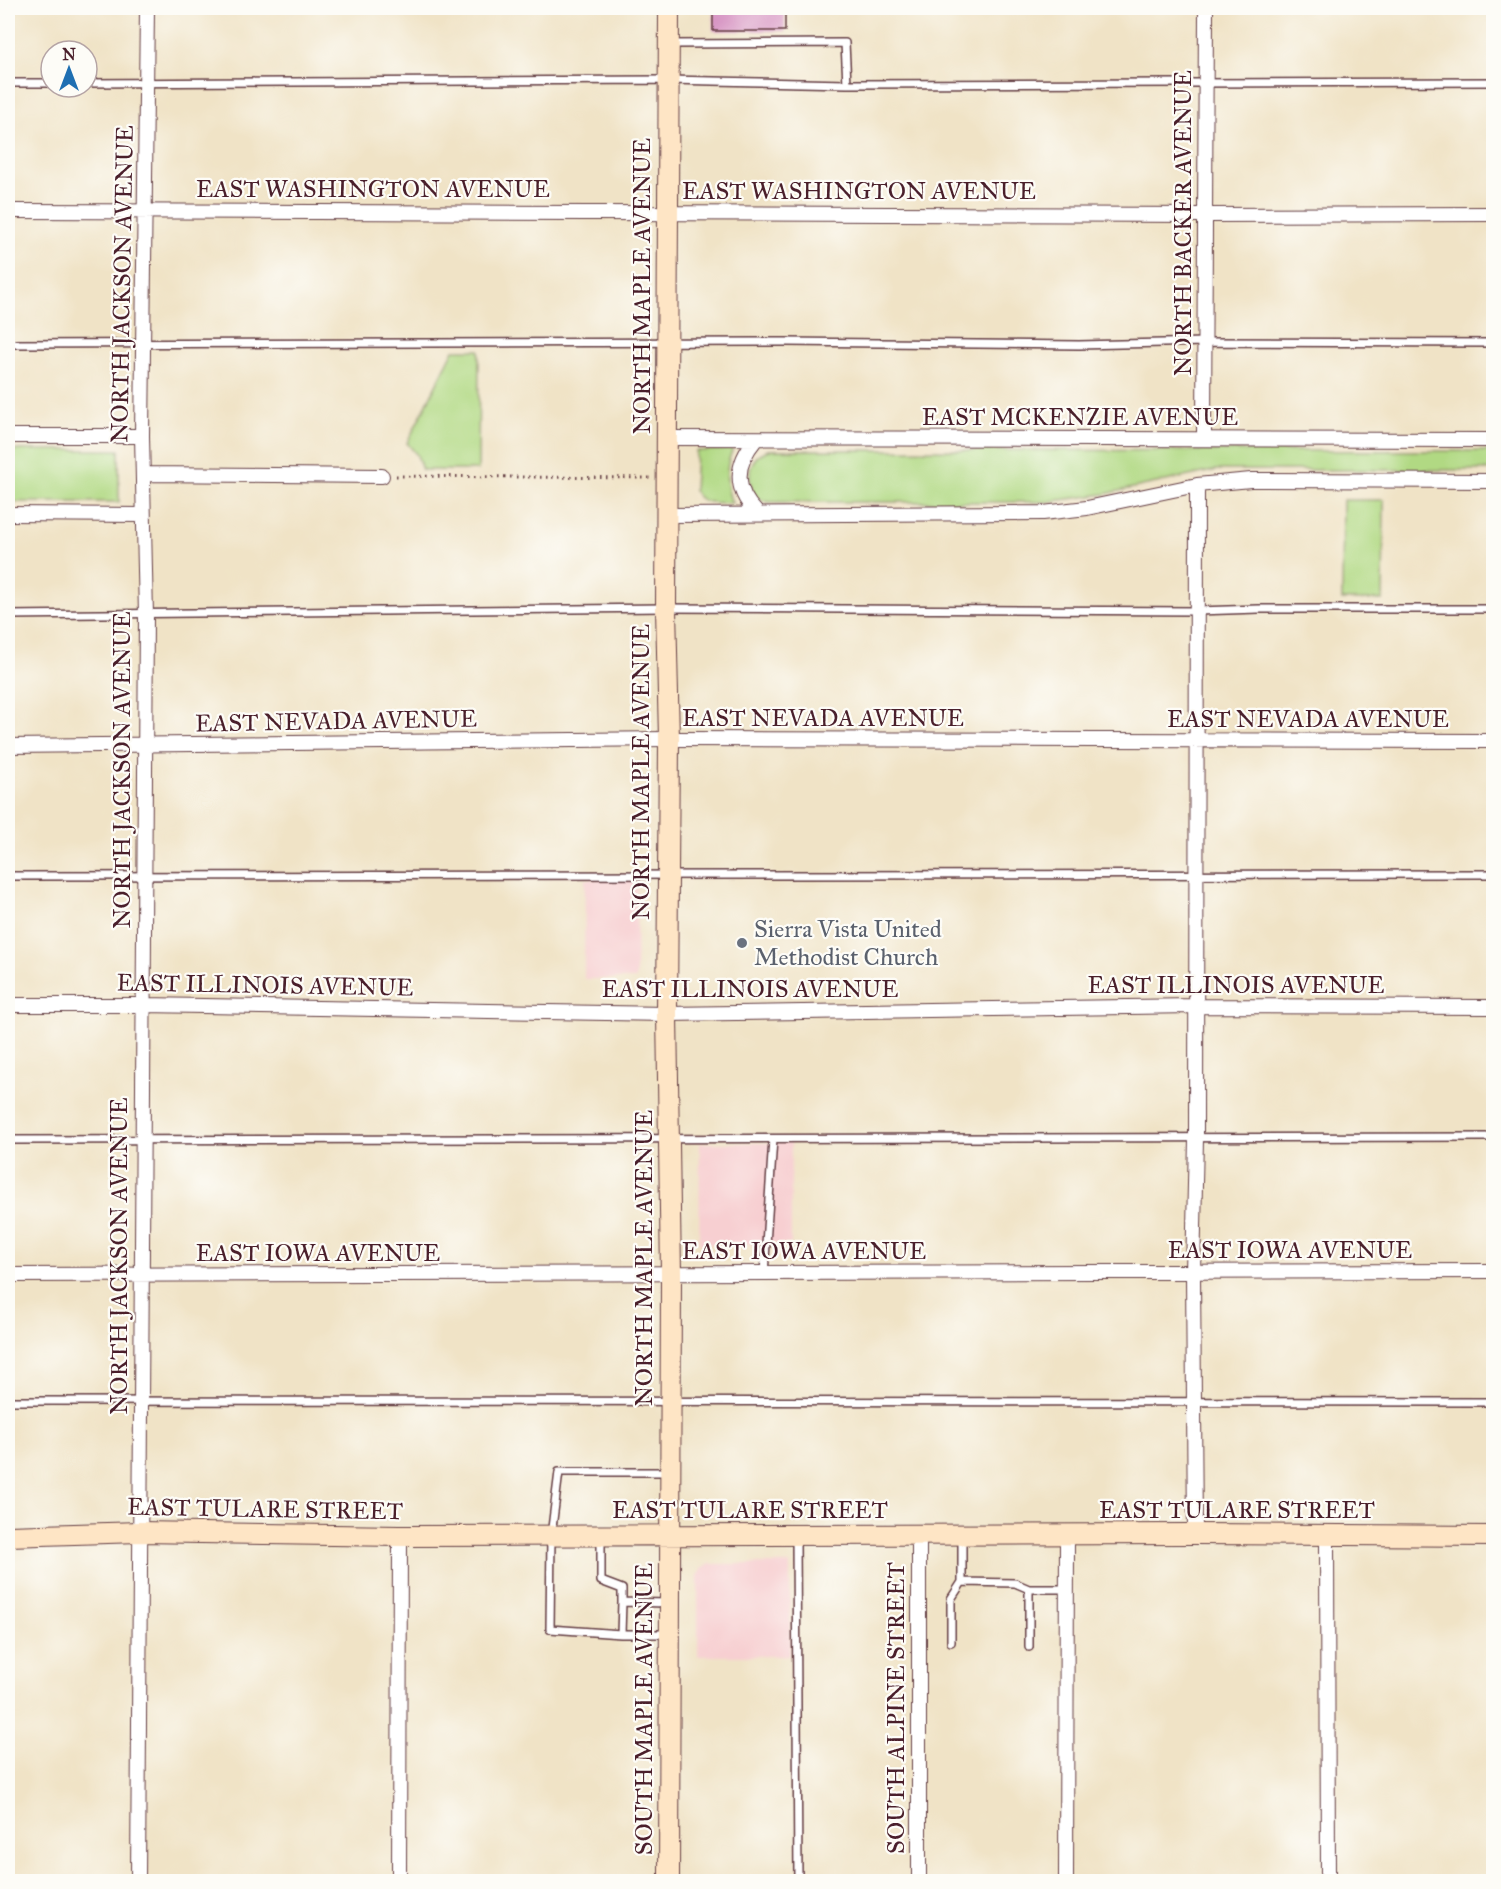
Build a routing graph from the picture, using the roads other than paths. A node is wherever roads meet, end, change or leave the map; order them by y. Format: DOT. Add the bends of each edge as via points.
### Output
graph roads {
  1 [pos="147,8"];
  2 [pos="669,8"];
  3 [pos="1206,8"];
  4 [pos="669,44"];
  5 [pos="668,80"];
  6 [pos="1494,82"];
  7 [pos="8,83"];
  8 [pos="39,83"];
  9 [pos="99,83"];
  10 [pos="147,83"];
  11 [pos="847,84"];
  12 [pos="1206,84"];
  13 [pos="8,211"];
  14 [pos="143,211"];
  15 [pos="668,212"];
  16 [pos="1494,214"];
  17 [pos="1206,215"];
  18 [pos="1205,342"];
  19 [pos="667,343"];
  20 [pos="1494,343"];
  21 [pos="8,344"];
  22 [pos="143,344"];
  23 [pos="8,436"];
  24 [pos="142,436"];
  25 [pos="666,438"];
  26 [pos="756,439"];
  27 [pos="1204,439"];
  28 [pos="1494,440"];
  29 [pos="143,474"];
  30 [pos="382,476"];
  31 [pos="1494,481"];
  32 [pos="1197,485"];
  33 [pos="757,513"];
  34 [pos="8,514"];
  35 [pos="143,515"];
  36 [pos="666,515"];
  37 [pos="666,608"];
  38 [pos="1494,609"];
  39 [pos="1197,611"];
  40 [pos="8,615"];
  41 [pos="146,615"];
  42 [pos="669,740"];
  43 [pos="1494,741"];
  44 [pos="1196,742"];
  45 [pos="8,746"];
  46 [pos="145,746"];
  47 [pos="1195,874"];
  48 [pos="1494,874"];
  49 [pos="8,876"];
  50 [pos="668,876"];
  51 [pos="145,878"];
  52 [pos="8,1005"];
  53 [pos="144,1005"];
  54 [pos="1195,1006"];
  55 [pos="1494,1006"];
  56 [pos="667,1014"];
  57 [pos="1494,1137"];
  58 [pos="1196,1138"];
  59 [pos="669,1139"];
  60 [pos="773,1139"];
  61 [pos="8,1140"];
  62 [pos="143,1140"];
  63 [pos="1494,1271"];
  64 [pos="1193,1273"];
  65 [pos="671,1274"];
  66 [pos="764,1274"];
  67 [pos="8,1275"];
  68 [pos="141,1276"];
  69 [pos="8,1401"];
  70 [pos="141,1401"];
  71 [pos="670,1401"];
  72 [pos="1195,1402"];
  73 [pos="1494,1402"];
  74 [pos="670,1472"];
  75 [pos="141,1532"];
  76 [pos="1195,1534"];
  77 [pos="919,1535"];
  78 [pos="962,1535"];
  79 [pos="1067,1535"];
  80 [pos="8,1536"];
  81 [pos="400,1536"];
  82 [pos="551,1536"];
  83 [pos="602,1536"];
  84 [pos="669,1536"];
  85 [pos="796,1536"];
  86 [pos="1327,1536"];
  87 [pos="1494,1536"];
  88 [pos="962,1582"];
  89 [pos="1029,1589"];
  90 [pos="1067,1589"];
  91 [pos="622,1602"];
  92 [pos="669,1603"];
  93 [pos="621,1634"];
  94 [pos="669,1634"];
  95 [pos="951,1642"];
  96 [pos="1029,1647"];
  97 [pos="138,1881"];
  98 [pos="399,1881"];
  99 [pos="669,1881"];
  100 [pos="798,1881"];
  101 [pos="919,1881"];
  102 [pos="1066,1881"];
  103 [pos="1328,1881"];
  1 -- 10 [label="street, NORTH JACKSON AVENUE"];
  2 -- 4 [label="main road, NORTH MAPLE AVENUE"];
  3 -- 12 [label="street, NORTH BACKER AVENUE"];
  4 -- 5 [label="main road, NORTH MAPLE AVENUE"];
  4 -- 11 [label="lane" via="845,43"];
  5 -- 10 [label="lane"];
  5 -- 11 [label="lane"];
  5 -- 15 [label="main road, NORTH MAPLE AVENUE"];
  6 -- 12 [label="lane"];
  7 -- 8 [label="lane"];
  9 -- 10 [label="lane"];
  10 -- 14 [label="street, NORTH JACKSON AVENUE"];
  11 -- 12 [label="lane"];
  12 -- 17 [label="street, NORTH BACKER AVENUE"];
  13 -- 14 [label="street, EAST WASHINGTON AVENUE"];
  14 -- 15 [label="street, EAST WASHINGTON AVENUE"];
  14 -- 22 [label="street, NORTH JACKSON AVENUE"];
  15 -- 17 [label="street, EAST WASHINGTON AVENUE"];
  15 -- 19 [label="main road, NORTH MAPLE AVENUE"];
  16 -- 17 [label="street, EAST WASHINGTON AVENUE"];
  17 -- 18 [label="street, NORTH BACKER AVENUE"];
  18 -- 19 [label="lane"];
  18 -- 20 [label="lane"];
  18 -- 27 [label="street, NORTH BACKER AVENUE"];
  19 -- 22 [label="lane"];
  19 -- 25 [label="main road, NORTH MAPLE AVENUE"];
  21 -- 22 [label="lane"];
  22 -- 24 [label="street, NORTH JACKSON AVENUE"];
  23 -- 24 [label="street"];
  24 -- 29 [label="street, NORTH JACKSON AVENUE"];
  25 -- 26 [label="street, EAST MCKENZIE AVENUE"];
  25 -- 36 [label="main road, NORTH MAPLE AVENUE"];
  26 -- 27 [label="street, EAST MCKENZIE AVENUE"];
  26 -- 33 [label="street" via="740,465 740,488"];
  27 -- 28 [label="street, EAST MCKENZIE AVENUE"];
  29 -- 30 [label="street"];
  29 -- 35 [label="street, NORTH JACKSON AVENUE"];
  31 -- 32 [label="street" via="1251,480"];
  32 -- 33 [label="street" via="1043,513"];
  32 -- 39 [label="street"];
  33 -- 36 [label="street"];
  34 -- 35 [label="street"];
  35 -- 41 [label="street, NORTH JACKSON AVENUE"];
  36 -- 37 [label="main road, NORTH MAPLE AVENUE"];
  37 -- 39 [label="lane"];
  37 -- 41 [label="lane"];
  37 -- 42 [label="main road, NORTH MAPLE AVENUE"];
  38 -- 39 [label="lane"];
  39 -- 44 [label="street"];
  40 -- 41 [label="lane"];
  41 -- 46 [label="street, NORTH JACKSON AVENUE"];
  42 -- 44 [label="street, EAST NEVADA AVENUE"];
  42 -- 46 [label="street, EAST NEVADA AVENUE"];
  42 -- 50 [label="main road, NORTH MAPLE AVENUE"];
  43 -- 44 [label="street, EAST NEVADA AVENUE"];
  44 -- 47 [label="street"];
  45 -- 46 [label="street, EAST NEVADA AVENUE"];
  46 -- 51 [label="street, NORTH JACKSON AVENUE"];
  47 -- 48 [label="lane"];
  47 -- 50 [label="lane"];
  47 -- 54 [label="street"];
  49 -- 51 [label="lane"];
  50 -- 51 [label="lane"];
  50 -- 56 [label="main road, NORTH MAPLE AVENUE"];
  51 -- 53 [label="street, NORTH JACKSON AVENUE"];
  52 -- 53 [label="street, EAST ILLINOIS AVENUE"];
  53 -- 56 [label="street, EAST ILLINOIS AVENUE"];
  53 -- 62 [label="street, NORTH JACKSON AVENUE"];
  54 -- 55 [label="street, EAST ILLINOIS AVENUE"];
  54 -- 56 [label="street, EAST ILLINOIS AVENUE"];
  54 -- 58 [label="street"];
  56 -- 59 [label="main road, NORTH MAPLE AVENUE"];
  57 -- 58 [label="lane"];
  58 -- 60 [label="lane"];
  58 -- 64 [label="street"];
  59 -- 60 [label="lane"];
  59 -- 62 [label="lane"];
  59 -- 65 [label="main road, NORTH MAPLE AVENUE"];
  60 -- 66 [label="lane"];
  61 -- 62 [label="lane"];
  62 -- 68 [label="street, NORTH JACKSON AVENUE"];
  63 -- 64 [label="street, EAST IOWA AVENUE"];
  64 -- 66 [label="street, EAST IOWA AVENUE"];
  64 -- 72 [label="street"];
  65 -- 66 [label="street, EAST IOWA AVENUE"];
  65 -- 68 [label="street, EAST IOWA AVENUE"];
  65 -- 71 [label="main road, NORTH MAPLE AVENUE"];
  67 -- 68 [label="street, EAST IOWA AVENUE"];
  68 -- 70 [label="street, NORTH JACKSON AVENUE"];
  69 -- 70 [label="lane"];
  70 -- 71 [label="lane"];
  70 -- 75 [label="street, NORTH JACKSON AVENUE"];
  71 -- 72 [label="lane"];
  71 -- 74 [label="main road, NORTH MAPLE AVENUE"];
  72 -- 73 [label="lane"];
  72 -- 76 [label="street"];
  74 -- 82 [label="lane" via="559,1472"];
  74 -- 84 [label="main road, NORTH MAPLE AVENUE"];
  75 -- 80 [label="main road, EAST TULARE STREET"];
  75 -- 81 [label="main road, EAST TULARE STREET"];
  75 -- 97 [label="street, NORTH JACKSON AVENUE"];
  76 -- 79 [label="main road, EAST TULARE STREET"];
  76 -- 86 [label="main road, EAST TULARE STREET"];
  77 -- 78 [label="main road, EAST TULARE STREET"];
  77 -- 85 [label="main road, EAST TULARE STREET"];
  77 -- 101 [label="street, SOUTH ALPINE STREET"];
  78 -- 79 [label="main road, EAST TULARE STREET"];
  78 -- 88 [label="lane"];
  79 -- 90 [label="street"];
  81 -- 82 [label="main road, EAST TULARE STREET"];
  81 -- 98 [label="street"];
  82 -- 83 [label="main road, EAST TULARE STREET"];
  82 -- 93 [label="lane" via="550,1629"];
  83 -- 84 [label="main road, EAST TULARE STREET"];
  83 -- 91 [label="lane" via="602,1581 622,1588"];
  84 -- 85 [label="main road, EAST TULARE STREET"];
  84 -- 92 [label="main road, SOUTH MAPLE AVENUE"];
  85 -- 100 [label="lane"];
  86 -- 87 [label="main road, EAST TULARE STREET"];
  86 -- 103 [label="street"];
  88 -- 89 [label="lane" via="1015,1583"];
  88 -- 95 [label="lane" via="951,1599"];
  89 -- 90 [label="lane"];
  89 -- 96 [label="lane"];
  90 -- 102 [label="street"];
  91 -- 92 [label="lane"];
  91 -- 93 [label="lane"];
  92 -- 94 [label="main road, SOUTH MAPLE AVENUE"];
  93 -- 94 [label="lane"];
  94 -- 99 [label="main road, SOUTH MAPLE AVENUE"];
}
